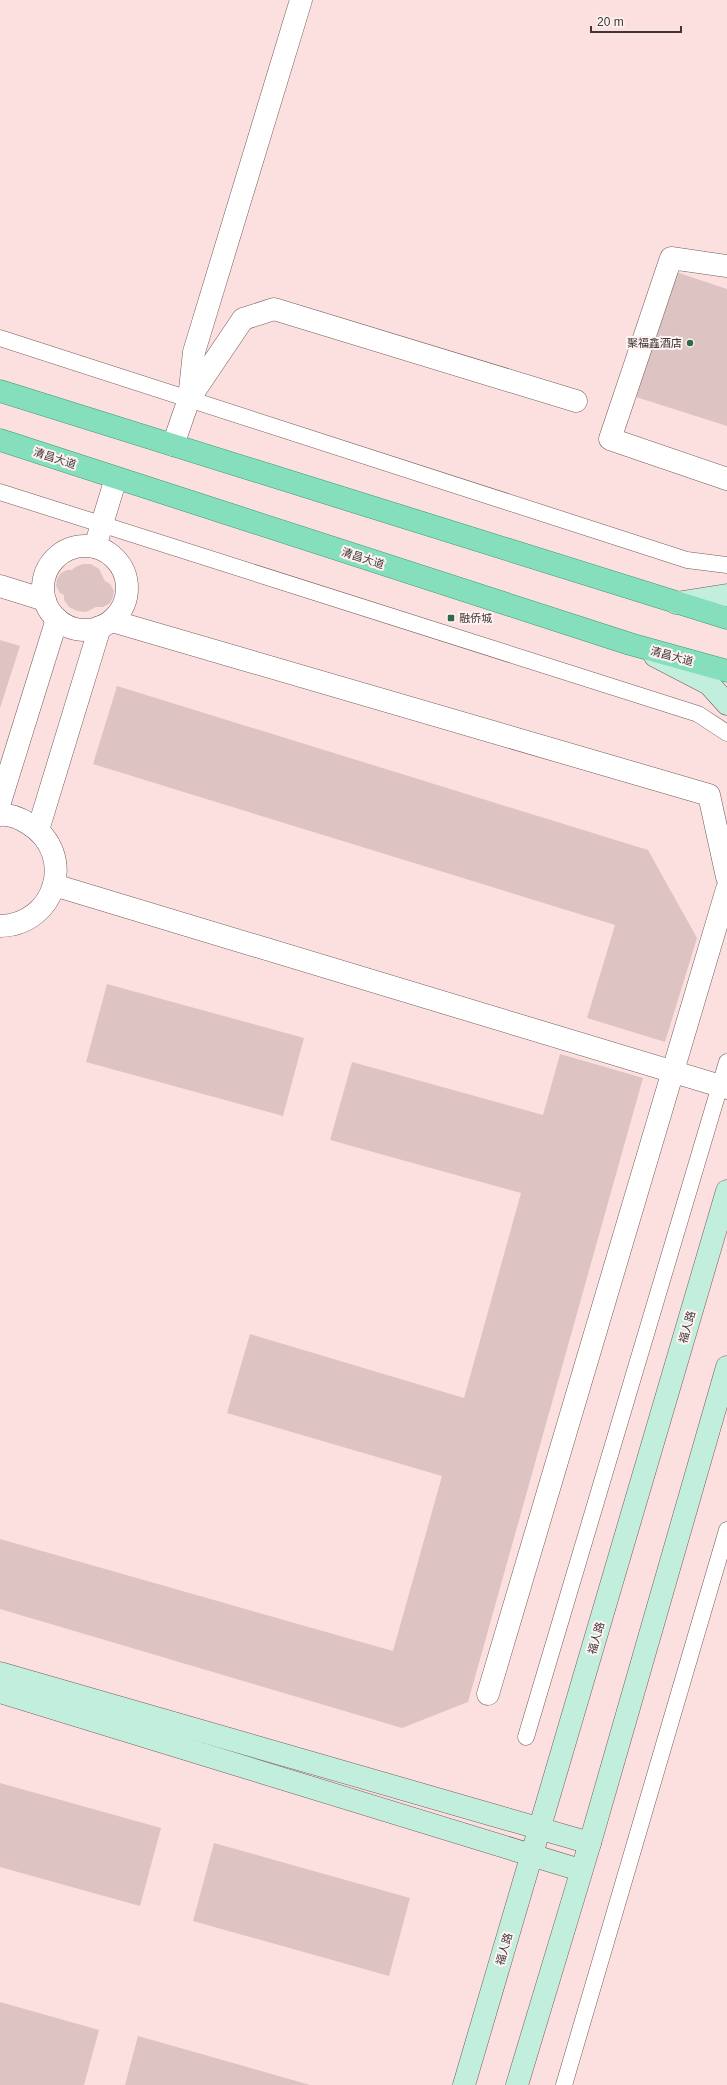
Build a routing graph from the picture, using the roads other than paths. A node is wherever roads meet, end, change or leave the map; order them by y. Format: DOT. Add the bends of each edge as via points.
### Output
graph roads {
  1 [pos="302,0"];
  2 [pos="727,266"];
  3 [pos="0,338"];
  4 [pos="0,391"];
  5 [pos="189,399"];
  6 [pos="576,401"];
  7 [pos="0,440"];
  8 [pos="173,446"];
  9 [pos="116,478"];
  10 [pos="727,479"];
  11 [pos="0,492"];
  12 [pos="101,524"];
  13 [pos="95,546"];
  14 [pos="727,565"];
  15 [pos="0,586"];
  16 [pos="727,596"];
  17 [pos="45,600"];
  18 [pos="676,603"];
  19 [pos="727,618"];
  20 [pos="58,619"];
  21 [pos="106,624"];
  22 [pos="630,644"];
  23 [pos="727,671"];
  24 [pos="727,704"];
  25 [pos="727,733"];
  26 [pos="0,802"];
  27 [pos="0,815"];
  28 [pos="38,830"];
  29 [pos="727,877"];
  30 [pos="54,885"];
  31 [pos="727,889"];
  32 [pos="0,926"];
  33 [pos="727,1062"];
  34 [pos="674,1071"];
  35 [pos="724,1087"];
  36 [pos="727,1191"];
  37 [pos="727,1367"];
  38 [pos="727,1530"];
  39 [pos="0,1673"];
  40 [pos="0,1692"];
  41 [pos="488,1694"];
  42 [pos="526,1737"];
  43 [pos="540,1828"];
  44 [pos="590,1843"];
  45 [pos="531,1855"];
  46 [pos="580,1870"];
  47 [pos="464,2085"];
  48 [pos="517,2085"];
  49 [pos="564,2085"];
  1 -- 5 [label="street" via="194,352"];
  2 -- 10 [label="street" via="671,258 610,439"];
  3 -- 5 [label="lane"];
  4 -- 8 [label="main road"];
  5 -- 6 [label="street" via="243,319 274,309"];
  5 -- 8 [label="street"];
  5 -- 14 [label="lane" via="687,560"];
  7 -- 9 [label="main road, 清昌大道"];
  8 -- 18 [label="main road"];
  9 -- 12 [label="street"];
  9 -- 22 [label="main road, 清昌大道"];
  11 -- 12 [label="lane"];
  12 -- 13 [label="street"];
  12 -- 25 [label="lane" via="698,714"];
  13 -- 17 [label="street" via="76,546 63,551 52,561 45,573"];
  13 -- 21 [label="street" via="116,559 124,571 128,584 121,611"];
  15 -- 17 [label="street"];
  16 -- 18 [label="main road"];
  17 -- 20 [label="street"];
  18 -- 19 [label="main road"];
  20 -- 21 [label="street" via="73,628 86,630"];
  20 -- 26 [label="street"];
  21 -- 28 [label="street"];
  21 -- 29 [label="street" via="709,795"];
  22 -- 23 [label="main road, 清昌大道"];
  22 -- 24 [label="main road" via="709,684"];
  27 -- 28 [label="street" via="22,819"];
  28 -- 30 [label="street" via="49,844 55,860"];
  30 -- 32 [label="street" via="51,895 37,913 11,926"];
  30 -- 34 [label="street"];
  31 -- 34 [label="street"];
  33 -- 35 [label="lane"];
  34 -- 35 [label="street"];
  34 -- 41 [label="street"];
  35 -- 42 [label="lane"];
  36 -- 43 [label="main road, 福人路"];
  37 -- 44 [label="main road"];
  38 -- 49 [label="lane"];
  39 -- 43 [label="main road"];
  40 -- 45 [label="main road"];
  43 -- 44 [label="main road"];
  43 -- 45 [label="main road, 福人路"];
  44 -- 46 [label="main road"];
  45 -- 46 [label="main road"];
  45 -- 47 [label="main road, 福人路"];
  46 -- 48 [label="main road"];
}
